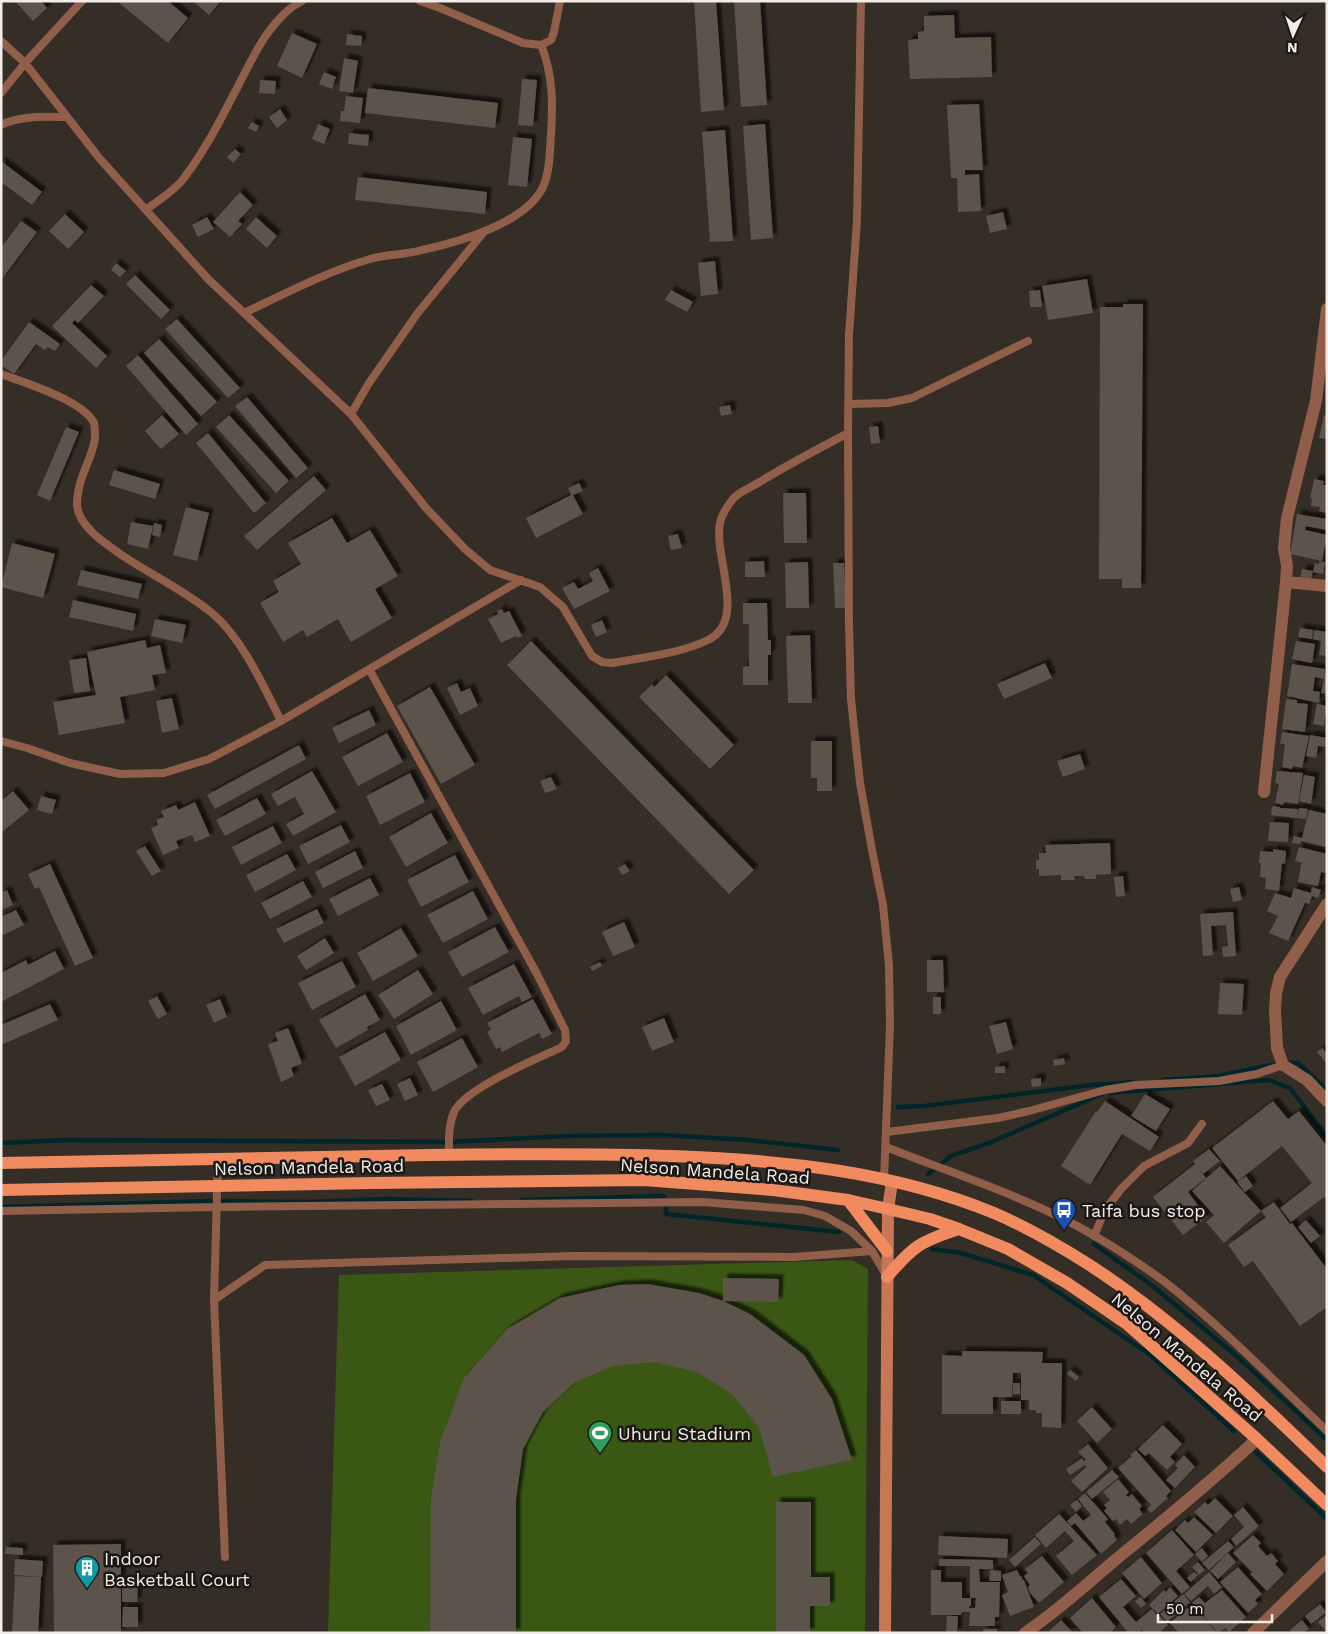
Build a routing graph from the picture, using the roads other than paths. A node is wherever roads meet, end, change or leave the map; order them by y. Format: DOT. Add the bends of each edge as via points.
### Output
graph roads {
  1 [pos="82,1"];
  2 [pos="302,1"];
  3 [pos="420,1"];
  4 [pos="560,1"];
  5 [pos="862,1"];
  6 [pos="1,41"];
  7 [pos="541,45"];
  8 [pos="25,63"];
  9 [pos="1,93"];
  10 [pos="67,117"];
  11 [pos="1,126"];
  12 [pos="146,210"];
  13 [pos="483,232"];
  14 [pos="1327,309"];
  15 [pos="244,313"];
  16 [pos="1028,341"];
  17 [pos="1,374"];
  18 [pos="848,404"];
  19 [pos="351,414"];
  20 [pos="848,432"];
  21 [pos="522,580"];
  22 [pos="1286,582"];
  23 [pos="1327,586"];
  24 [pos="369,669"];
  25 [pos="282,721"];
  26 [pos="1,741"];
  27 [pos="1264,792"];
  28 [pos="1327,904"];
  29 [pos="1286,1067"];
  30 [pos="1327,1101"];
  31 [pos="1202,1124"];
  32 [pos="887,1132"];
  33 [pos="886,1147"];
  34 [pos="449,1155"];
  35 [pos="218,1159"];
  36 [pos="1,1163"];
  37 [pos="888,1181"];
  38 [pos="217,1186"];
  39 [pos="1,1190"];
  40 [pos="848,1200"];
  41 [pos="216,1207"];
  42 [pos="888,1209"];
  43 [pos="1,1211"];
  44 [pos="958,1229"];
  45 [pos="1094,1236"];
  46 [pos="872,1251"];
  47 [pos="888,1251"];
  48 [pos="887,1277"];
  49 [pos="214,1300"];
  50 [pos="1327,1431"];
  51 [pos="1257,1439"];
  52 [pos="1327,1467"];
  53 [pos="1327,1505"];
  54 [pos="225,1557"];
  55 [pos="1327,1561"];
  56 [pos="885,1633"];
  57 [pos="1025,1633"];
  58 [pos="1253,1633"];
  1 -- 8 [label="lane"];
  2 -- 12 [label="lane" via="290,7 258,46 183,180"];
  3 -- 7 [label="lane" via="523,43"];
  4 -- 7 [label="lane" via="551,40"];
  5 -- 18 [label="lane" via="857,220"];
  6 -- 8 [label="lane"];
  7 -- 13 [label="lane" via="548,61 552,97 550,156 544,186 532,203"];
  8 -- 9 [label="lane"];
  8 -- 10 [label="lane"];
  10 -- 11 [label="lane" via="11,120"];
  10 -- 12 [label="lane"];
  12 -- 15 [label="lane" via="209,280"];
  13 -- 15 [label="lane" via="422,251 372,259 327,273"];
  13 -- 19 [label="lane" via="417,314"];
  14 -- 22 [label="street" via="1316,401 1287,518 1284,548"];
  15 -- 19 [label="lane"];
  16 -- 18 [label="lane" via="912,398 888,403"];
  17 -- 25 [label="lane" via="69,401 86,412 94,423 95,437 79,486 76,504 80,517 113,549 214,614 249,660"];
  18 -- 20 [label="lane"];
  19 -- 21 [label="lane" via="426,508 465,549 490,570"];
  20 -- 21 [label="lane" via="734,498 720,522 728,606 719,634 709,640 688,648 612,663 602,662 592,656 563,607 540,587"];
  20 -- 32 [label="lane" via="851,699 860,783 883,905 889,965"];
  21 -- 24 [label="lane"];
  22 -- 23 [label="street"];
  22 -- 27 [label="street"];
  24 -- 25 [label="lane"];
  24 -- 34 [label="lane" via="565,1030 566,1040 562,1047 463,1099 449,1128"];
  25 -- 26 [label="lane" via="209,759 164,773 120,774 70,763"];
  28 -- 29 [label="street" via="1280,977 1275,1029 1277,1048"];
  29 -- 30 [label="street" via="1307,1080"];
  29 -- 32 [label="lane" via="1219,1081 1136,1085 1105,1090 998,1118"];
  31 -- 45 [label="lane" via="1188,1143 1144,1166 1121,1189 1105,1210"];
  32 -- 33 [label="lane"];
  33 -- 37 [label="lane"];
  33 -- 45 [label="lane" via="1022,1201"];
  34 -- 35 [label="main road, Nelson Mandela Road"];
  34 -- 37 [label="main road, Nelson Mandela Road" via="544,1153 742,1158 824,1168"];
  35 -- 36 [label="main road, Nelson Mandela Road"];
  35 -- 38 [label="lane"];
  37 -- 42 [label="street"];
  37 -- 52 [label="main road, Nelson Mandela Road" via="952,1197 996,1214 1052,1242 1127,1290 1198,1347"];
  38 -- 39 [label="main road, Nelson Mandela Road"];
  38 -- 40 [label="main road, Nelson Mandela Road" via="644,1180 773,1190"];
  38 -- 41 [label="lane"];
  40 -- 42 [label="main road, Nelson Mandela Road"];
  40 -- 47 [label="main road"];
  41 -- 43 [label="lane"];
  41 -- 46 [label="lane" via="702,1202 804,1210 825,1216 845,1226"];
  41 -- 49 [label="lane"];
  42 -- 44 [label="main road, Nelson Mandela Road"];
  42 -- 47 [label="street"];
  44 -- 48 [label="main road" via="913,1248"];
  44 -- 51 [label="main road, Nelson Mandela Road" via="1008,1250 1058,1278 1127,1324"];
  45 -- 50 [label="lane" via="1164,1282"];
  46 -- 48 [label="lane"];
  46 -- 49 [label="lane" via="794,1257 573,1256 265,1265"];
  47 -- 48 [label="street"];
  48 -- 56 [label="street"];
  49 -- 54 [label="lane"];
  51 -- 53 [label="main road, Nelson Mandela Road"];
  51 -- 57 [label="street" via="1142,1539"];
  55 -- 58 [label="street"];
}
